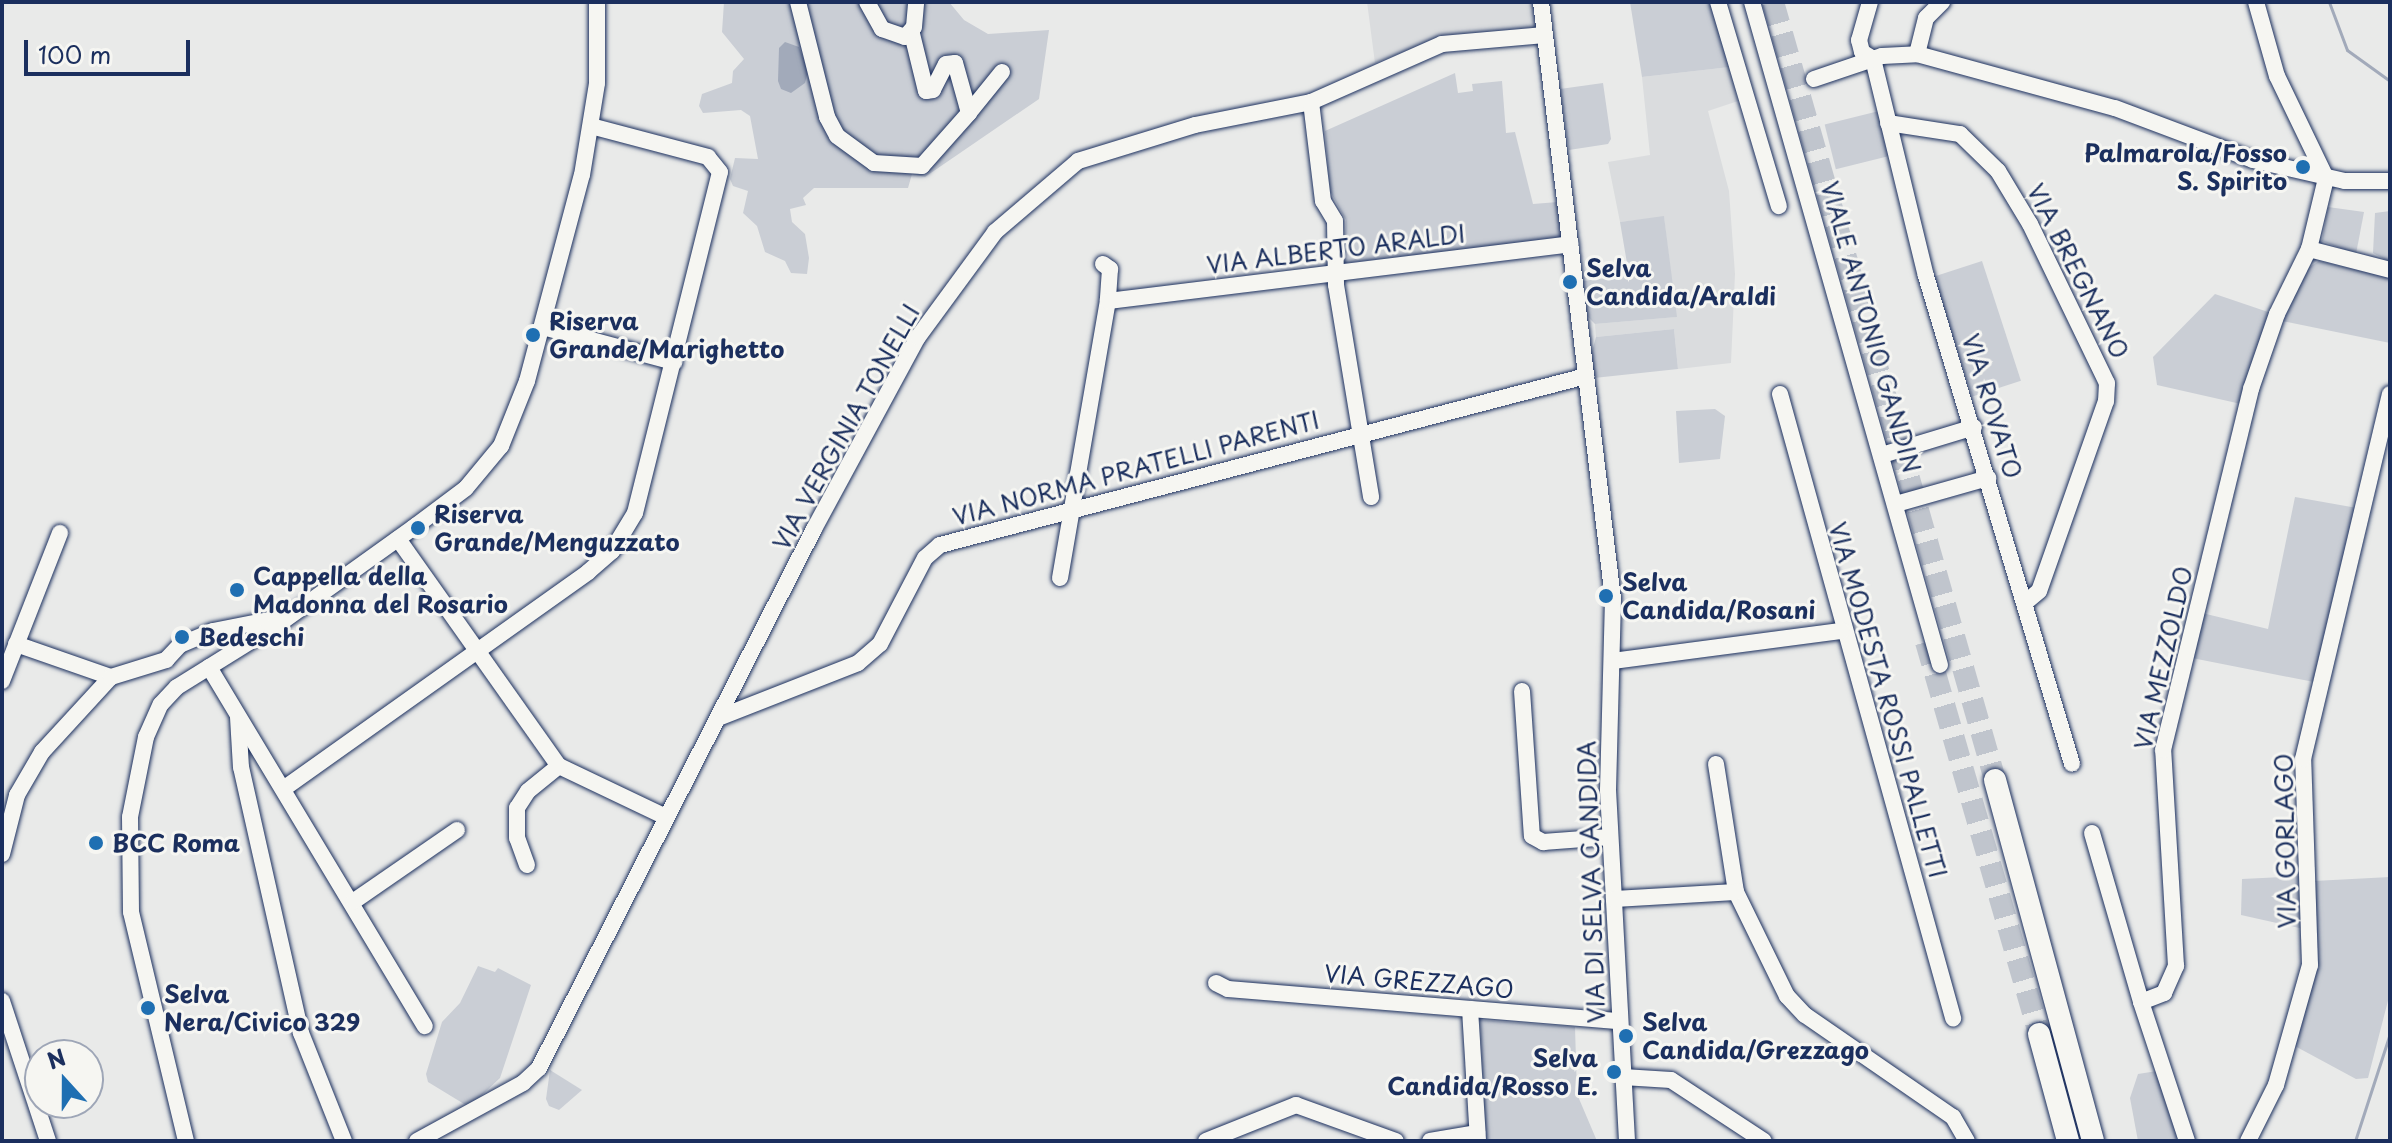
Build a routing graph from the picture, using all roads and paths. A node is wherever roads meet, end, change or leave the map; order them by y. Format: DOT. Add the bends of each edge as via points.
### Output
graph roads {
  1 [pos="597,2"];
  2 [pos="798,2"];
  3 [pos="867,2"];
  4 [pos="916,2"];
  5 [pos="1541,2"];
  6 [pos="1718,2"];
  7 [pos="1752,2"];
  8 [pos="1870,2"];
  9 [pos="1942,2"];
  10 [pos="2256,2"];
  11 [pos="912,34"];
  12 [pos="1545,35"];
  13 [pos="1917,54"];
  14 [pos="1873,59"];
  15 [pos="1002,72"];
  16 [pos="1814,79"];
  17 [pos="1311,102"];
  18 [pos="968,114"];
  19 [pos="1888,123"];
  20 [pos="591,126"];
  21 [pos="2326,178"];
  22 [pos="2390,181"];
  23 [pos="1779,206"];
  24 [pos="1570,244"];
  25 [pos="2309,249"];
  26 [pos="1103,264"];
  27 [pos="2390,270"];
  28 [pos="1336,272"];
  29 [pos="1108,301"];
  30 [pos="543,327"];
  31 [pos="674,362"];
  32 [pos="1586,376"];
  33 [pos="1780,394"];
  34 [pos="2390,394"];
  35 [pos="1974,427"];
  36 [pos="1362,433"];
  37 [pos="1882,455"];
  38 [pos="1988,478"];
  39 [pos="1371,497"];
  40 [pos="1896,504"];
  41 [pos="1073,509"];
  42 [pos="60,533"];
  43 [pos="398,539"];
  44 [pos="1060,578"];
  45 [pos="2027,601"];
  46 [pos="295,611"];
  47 [pos="233,625"];
  48 [pos="1842,631"];
  49 [pos="16,644"];
  50 [pos="245,645"];
  51 [pos="479,651"];
  52 [pos="166,660"];
  53 [pos="1613,661"];
  54 [pos="1940,665"];
  55 [pos="209,667"];
  56 [pos="111,677"];
  57 [pos="2,681"];
  58 [pos="182,683"];
  59 [pos="1522,691"];
  60 [pos="238,717"];
  61 [pos="718,718"];
  62 [pos="1716,764"];
  63 [pos="2072,764"];
  64 [pos="559,766"];
  65 [pos="1995,780"];
  66 [pos="286,787"];
  67 [pos="666,817"];
  68 [pos="457,830"];
  69 [pos="2092,833"];
  70 [pos="1610,837"];
  71 [pos="2,854"];
  72 [pos="527,865"];
  73 [pos="1736,892"];
  74 [pos="1614,899"];
  75 [pos="354,901"];
  76 [pos="1216,983"];
  77 [pos="2,1001"];
  78 [pos="2141,1002"];
  79 [pos="1470,1009"];
  80 [pos="1953,1018"];
  81 [pos="1620,1021"];
  82 [pos="425,1026"];
  83 [pos="2039,1034"];
  84 [pos="1623,1077"];
  85 [pos="1626,1133"];
  86 [pos="1478,1137"];
  87 [pos="48,1141"];
  88 [pos="186,1141"];
  89 [pos="344,1141"];
  90 [pos="417,1141"];
  91 [pos="1206,1141"];
  92 [pos="1396,1141"];
  93 [pos="1430,1141"];
  94 [pos="1613,1141"];
  95 [pos="1764,1141"];
  96 [pos="1967,1141"];
  97 [pos="2068,1141"];
  98 [pos="2093,1141"];
  99 [pos="2187,1141"];
  100 [pos="2248,1141"];
  1 -- 20 [label="street"];
  2 -- 18 [label="street" via="813,70 837,136 874,163 920,171"];
  3 -- 11 [label="street" via="882,29 905,37"];
  4 -- 11 [label="street"];
  5 -- 12 [label="street, VIA DI SELVA CANDIDA"];
  6 -- 23 [label="street"];
  7 -- 37 [label="street, VIALE ANTONIO GANDIN"];
  8 -- 14 [label="street, VIA ROVATO" via="1859,40 1862,52"];
  9 -- 13 [label="street" via="1926,18"];
  10 -- 21 [label="street" via="2277,76"];
  11 -- 18 [label="street" via="926,91 933,90 946,64 955,63"];
  12 -- 17 [label="street, VIA VERGINIA TONELLI" via="1442,44"];
  12 -- 24 [label="street, VIA DI SELVA CANDIDA"];
  13 -- 14 [label="street"];
  13 -- 21 [label="street" via="2100,104 2237,156"];
  14 -- 16 [label="street"];
  14 -- 19 [label="street, VIA ROVATO"];
  15 -- 18 [label="street"];
  17 -- 28 [label="street" via="1323,201 1335,221"];
  17 -- 61 [label="street, VIA VERGINIA TONELLI" via="1226,117 1087,155 995,232 918,337"];
  19 -- 35 [label="street, VIA ROVATO" via="1926,276"];
  19 -- 45 [label="street, VIA BREGNANO" via="1960,134 1998,171 2030,224 2107,383 2106,401 2039,591"];
  20 -- 30 [label="street"];
  20 -- 31 [label="street" via="708,157 718,167 721,182"];
  21 -- 22 [label="street"];
  21 -- 25 [label="street, VIA MEZZOLDO"];
  24 -- 28 [label="street, VIA ALBERTO ARALDI"];
  24 -- 32 [label="street, VIA DI SELVA CANDIDA"];
  25 -- 27 [label="street"];
  25 -- 78 [label="street, VIA MEZZOLDO" via="2277,314 2251,389 2163,745 2176,966 2167,990"];
  26 -- 29 [label="street" via="1110,269"];
  28 -- 29 [label="street, VIA ALBERTO ARALDI"];
  28 -- 36 [label="street"];
  29 -- 41 [label="street"];
  30 -- 31 [label="street"];
  30 -- 43 [label="street" via="513,421 491,462 466,488"];
  31 -- 51 [label="street" via="641,494 619,541 588,572"];
  32 -- 36 [label="street, VIA NORMA PRATELLI PARENTI"];
  32 -- 53 [label="street, VIA DI SELVA CANDIDA" via="1613,599"];
  33 -- 48 [label="street, VIA MODESTA ROSSI PALLETTI"];
  34 -- 100 [label="street, VIA GORLAGO" via="2303,759 2310,965 2276,1085"];
  35 -- 37 [label="street"];
  35 -- 38 [label="street, VIA ROVATO"];
  36 -- 39 [label="street"];
  36 -- 41 [label="street, VIA NORMA PRATELLI PARENTI"];
  37 -- 40 [label="street, VIALE ANTONIO GANDIN"];
  38 -- 40 [label="street"];
  38 -- 45 [label="street, VIA ROVATO"];
  40 -- 54 [label="street, VIALE ANTONIO GANDIN"];
  41 -- 44 [label="street"];
  41 -- 61 [label="street, VIA NORMA PRATELLI PARENTI" via="935,547 880,644 858,663"];
  42 -- 49 [label="street"];
  43 -- 46 [label="street"];
  43 -- 51 [label="street"];
  45 -- 63 [label="street, VIA ROVATO"];
  46 -- 47 [label="street"];
  46 -- 50 [label="street"];
  47 -- 50 [label="street" via="241,629"];
  47 -- 52 [label="street" via="180,645"];
  48 -- 53 [label="street"];
  48 -- 80 [label="street, VIA MODESTA ROSSI PALLETTI"];
  49 -- 56 [label="street"];
  49 -- 57 [label="street"];
  50 -- 55 [label="street"];
  51 -- 64 [label="street"];
  51 -- 66 [label="street"];
  52 -- 56 [label="street"];
  52 -- 58 [label="street"];
  53 -- 70 [label="street, VIA DI SELVA CANDIDA"];
  55 -- 58 [label="street"];
  55 -- 60 [label="street"];
  56 -- 71 [label="street" via="26,774"];
  58 -- 88 [label="street" via="161,704 142,752 131,807 129,859 140,963"];
  59 -- 70 [label="street" via="1532,836 1543,842"];
  60 -- 66 [label="street"];
  60 -- 89 [label="street" via="241,767 301,1033"];
  61 -- 67 [label="street, VIA VERGINIA TONELLI"];
  62 -- 73 [label="street"];
  64 -- 67 [label="street"];
  64 -- 72 [label="street" via="528,791 517,808 517,838"];
  65 -- 98 [label="highway"];
  66 -- 75 [label="street"];
  67 -- 90 [label="street, VIA VERGINIA TONELLI" via="539,1068 514,1089"];
  68 -- 75 [label="street"];
  69 -- 78 [label="street"];
  70 -- 74 [label="street, VIA DI SELVA CANDIDA"];
  73 -- 74 [label="street"];
  73 -- 96 [label="street" via="1794,1006 1953,1117"];
  74 -- 81 [label="street, VIA DI SELVA CANDIDA"];
  75 -- 82 [label="street"];
  76 -- 79 [label="street, VIA GREZZAGO" via="1228,989"];
  77 -- 87 [label="street"];
  78 -- 99 [label="street"];
  79 -- 81 [label="street, VIA GREZZAGO"];
  79 -- 86 [label="street"];
  81 -- 84 [label="street, VIA DI SELVA CANDIDA"];
  83 -- 97 [label="highway"];
  84 -- 85 [label="street, VIA DI SELVA CANDIDA"];
  84 -- 95 [label="street" via="1671,1080"];
  85 -- 94 [label="street"];
  86 -- 93 [label="street"];
  91 -- 92 [label="street" via="1296,1105"];
}
